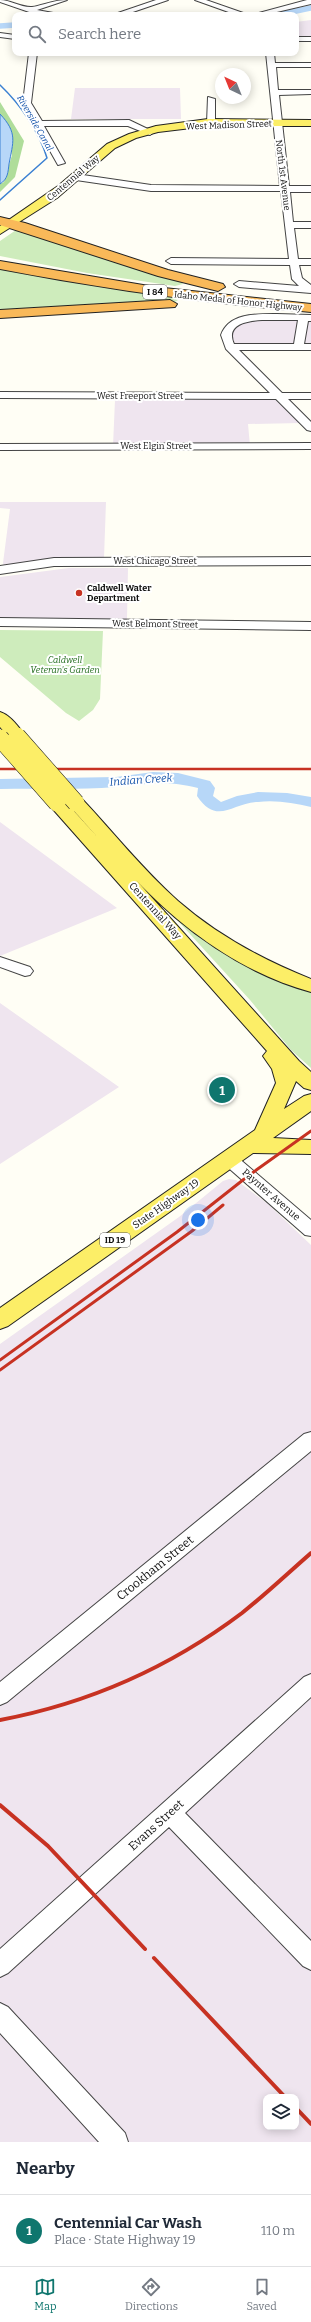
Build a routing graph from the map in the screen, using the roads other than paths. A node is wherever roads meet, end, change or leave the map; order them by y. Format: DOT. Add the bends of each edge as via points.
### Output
graph roads {
  1 [pos="2,0"];
  2 [pos="63,0"];
  3 [pos="164,0"];
  4 [pos="199,0"];
  5 [pos="307,2"];
  6 [pos="30,10"];
  7 [pos="42,12"];
  8 [pos="126,12"];
  9 [pos="236,12"];
  10 [pos="267,12"];
  11 [pos="0,35"];
  12 [pos="12,37"];
  13 [pos="299,39"];
  14 [pos="311,39"];
  15 [pos="34,56"];
  16 [pos="270,56"];
  17 [pos="272,65"];
  18 [pos="311,65"];
  19 [pos="275,92"];
  20 [pos="311,92"];
  21 [pos="211,99"];
  22 [pos="212,123"];
  23 [pos="277,123"];
  24 [pos="311,123"];
  25 [pos="39,124"];
  26 [pos="150,132"];
  27 [pos="61,162"];
  28 [pos="76,177"];
  29 [pos="284,189"];
  30 [pos="311,189"];
  31 [pos="6,222"];
  32 [pos="289,225"];
  33 [pos="311,225"];
  34 [pos="0,231"];
  35 [pos="0,259"];
  36 [pos="171,260"];
  37 [pos="294,262"];
  38 [pos="311,262"];
  39 [pos="0,265"];
  40 [pos="239,284"];
  41 [pos="311,289"];
  42 [pos="294,302"];
  43 [pos="311,303"];
  44 [pos="0,314"];
  45 [pos="309,314"];
  46 [pos="230,347"];
  47 [pos="299,347"];
  48 [pos="311,348"];
  49 [pos="0,395"];
  50 [pos="280,396"];
  51 [pos="311,396"];
  52 [pos="311,428"];
  53 [pos="311,446"];
  54 [pos="0,447"];
  55 [pos="311,562"];
  56 [pos="0,570"];
  57 [pos="0,622"];
  58 [pos="311,626"];
  59 [pos="0,717"];
  60 [pos="0,738"];
  61 [pos="181,941"];
  62 [pos="0,962"];
  63 [pos="25,971"];
  64 [pos="311,986"];
  65 [pos="311,1083"];
  66 [pos="311,1101"];
  67 [pos="255,1140"];
  68 [pos="311,1147"];
  69 [pos="230,1160"];
  70 [pos="311,1230"];
  71 [pos="0,1320"];
  72 [pos="311,1440"];
  73 [pos="311,1684"];
  74 [pos="0,1695"];
  75 [pos="170,1813"];
  76 [pos="311,1958"];
  77 [pos="0,1965"];
  78 [pos="0,2015"];
  79 [pos="116,2142"];
  1 -- 6 [label="street"];
  2 -- 6 [label="street"];
  3 -- 8 [label="street"];
  4 -- 9 [label="street"];
  5 -- 10 [label="street"];
  6 -- 7 [label="street"];
  11 -- 12 [label="street"];
  13 -- 14 [label="street"];
  15 -- 25 [label="street" via="26,97"];
  16 -- 17 [label="street, North 1st Avenue"];
  17 -- 18 [label="street"];
  17 -- 19 [label="street, North 1st Avenue"];
  19 -- 20 [label="street"];
  19 -- 23 [label="street, North 1st Avenue"];
  21 -- 22 [label="street"];
  22 -- 23 [label="main road, West Madison Street"];
  22 -- 26 [label="main road, West Madison Street"];
  23 -- 24 [label="main road, West Madison Street"];
  23 -- 29 [label="street, North 1st Avenue"];
  25 -- 26 [label="street" via="128,123"];
  25 -- 27 [label="street"];
  26 -- 28 [label="main road, Centennial Way" via="110,147"];
  28 -- 29 [label="street" via="151,188"];
  28 -- 31 [label="main road, Centennial Way" via="46,201"];
  29 -- 30 [label="street"];
  29 -- 32 [label="street, North 1st Avenue"];
  31 -- 34 [label="main road, Centennial Way"];
  31 -- 42 [label="highway" via="171,276"];
  32 -- 33 [label="street"];
  32 -- 37 [label="street, North 1st Avenue"];
  35 -- 42 [label="highway, I 84" via="161,288"];
  36 -- 37 [label="street"];
  37 -- 38 [label="street"];
  37 -- 41 [label="street, North 1st Avenue" via="297,279"];
  39 -- 45 [label="highway, Idaho Medal of Honor Highway / I 84" via="96,283"];
  40 -- 41 [label="street"];
  42 -- 43 [label="highway, I 84"];
  44 -- 45 [label="highway" via="160,304"];
  45 -- 46 [label="street" via="269,316 235,323 227,330 226,336"];
  45 -- 47 [label="street"];
  46 -- 47 [label="street"];
  46 -- 50 [label="street"];
  47 -- 48 [label="street"];
  49 -- 50 [label="street, West Freeport Street"];
  50 -- 51 [label="street, West Freeport Street"];
  50 -- 52 [label="street"];
  53 -- 54 [label="street, West Elgin Street"];
  55 -- 56 [label="street, West Chicago Street" via="54,562"];
  57 -- 58 [label="street, West Belmont Street"];
  59 -- 64 [label="main road, Centennial Way, bridge" via="154,888 220,941 259,963"];
  60 -- 61 [label="main road, Centennial Way, bridge"];
  61 -- 65 [label="main road, Centennial Way" via="292,1066"];
  61 -- 67 [label="main road" via="188,959 281,1064 286,1075 284,1092"];
  62 -- 63 [label="street"];
  66 -- 67 [label="main road, State Highway 19 / ID 19"];
  67 -- 68 [label="main road"];
  67 -- 69 [label="main road, State Highway 19 / ID 19"];
  69 -- 70 [label="street, Paynter Avenue"];
  69 -- 71 [label="main road, State Highway 19 / ID 19"];
  72 -- 74 [label="street, Crookham Street"];
  73 -- 75 [label="street, Evans Street"];
  75 -- 76 [label="street"];
  75 -- 77 [label="street, Evans Street"];
  78 -- 79 [label="street"];
}
